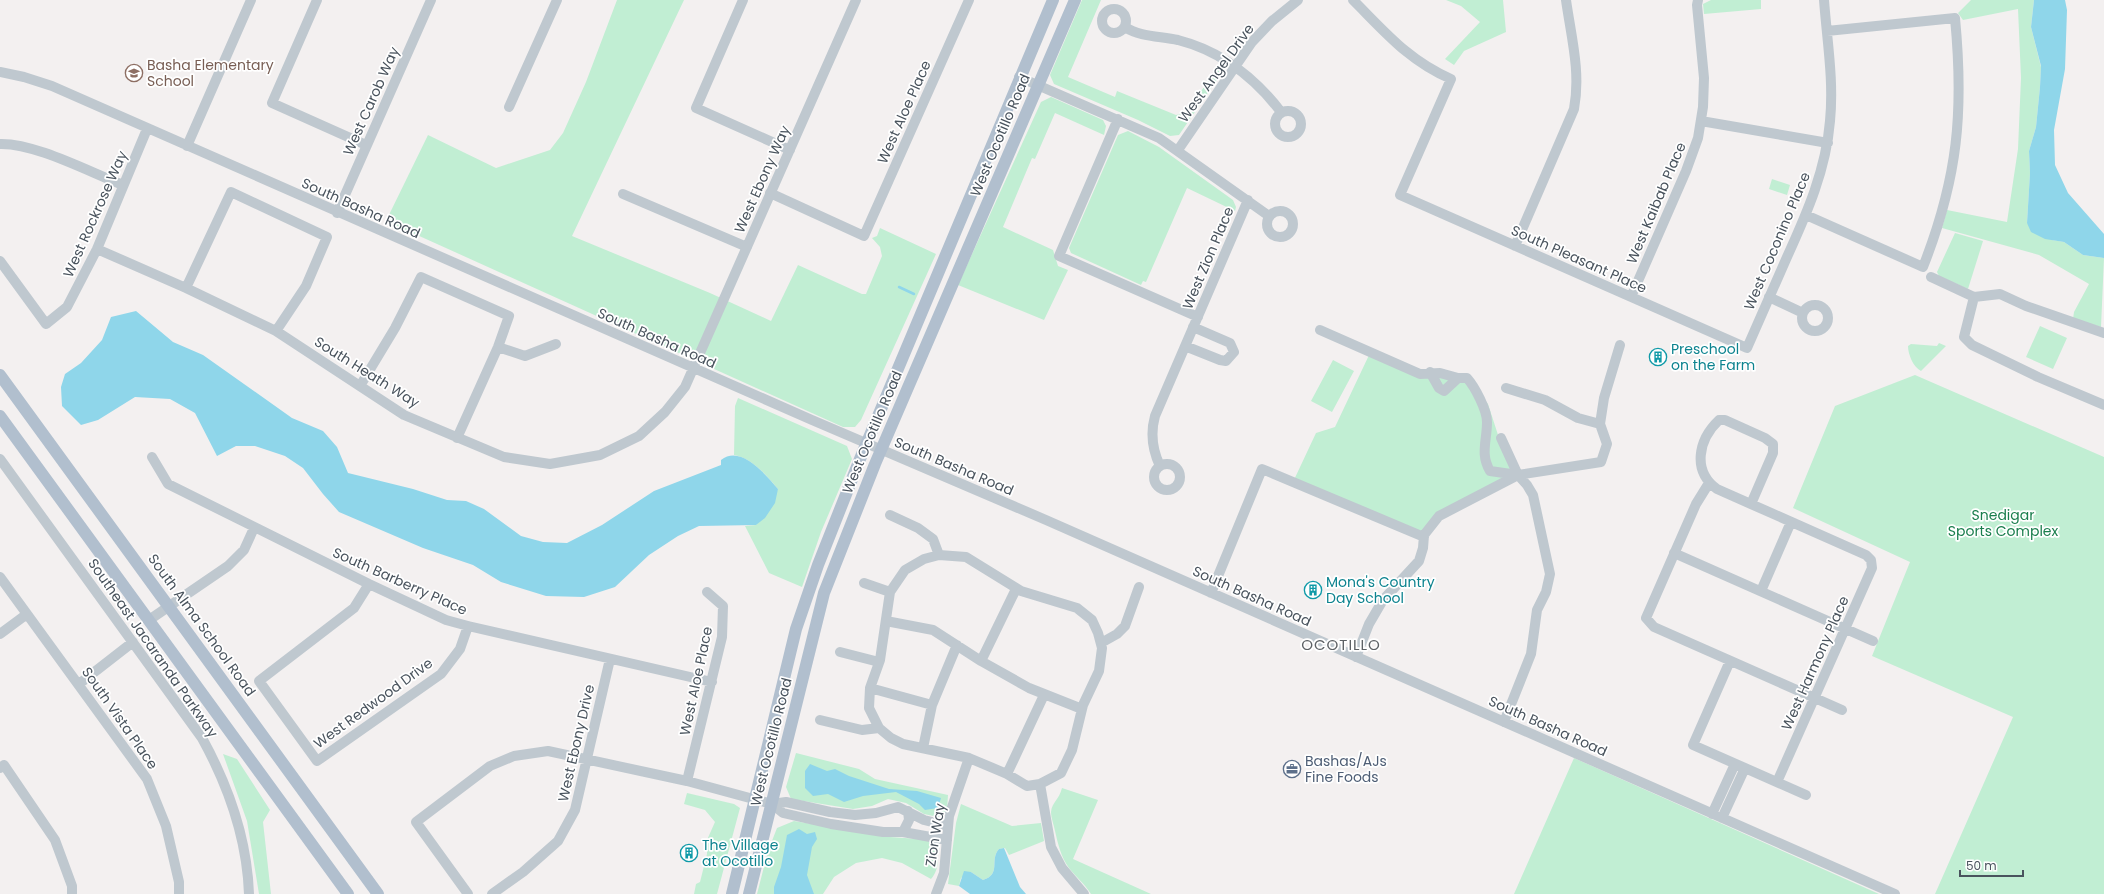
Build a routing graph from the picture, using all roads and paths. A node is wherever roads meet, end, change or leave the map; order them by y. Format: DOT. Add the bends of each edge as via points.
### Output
graph roads {
  1 [pos="251,0"];
  2 [pos="317,0"];
  3 [pos="431,0"];
  4 [pos="557,0"];
  5 [pos="743,0"];
  6 [pos="856,0"];
  7 [pos="969,0"];
  8 [pos="1053,0"];
  9 [pos="1074,0"];
  10 [pos="1298,0"];
  11 [pos="1353,0"];
  12 [pos="1566,0"];
  13 [pos="1698,0"];
  14 [pos="1824,0"];
  15 [pos="1125,27"];
  16 [pos="1827,31"];
  17 [pos="1235,66"];
  18 [pos="0,72"];
  19 [pos="1019,77"];
  20 [pos="1038,85"];
  21 [pos="509,107"];
  22 [pos="1281,112"];
  23 [pos="1118,119"];
  24 [pos="1702,121"];
  25 [pos="147,129"];
  26 [pos="1828,143"];
  27 [pos="0,144"];
  28 [pos="366,145"];
  29 [pos="187,146"];
  30 [pos="790,150"];
  31 [pos="1178,150"];
  32 [pos="123,185"];
  33 [pos="770,193"];
  34 [pos="623,194"];
  35 [pos="1248,200"];
  36 [pos="336,213"];
  37 [pos="1806,215"];
  38 [pos="1270,216"];
  39 [pos="1515,246"];
  40 [pos="747,247"];
  41 [pos="97,250"];
  42 [pos="0,261"];
  43 [pos="1931,277"];
  44 [pos="186,288"];
  45 [pos="1631,297"];
  46 [pos="1974,297"];
  47 [pos="1769,298"];
  48 [pos="1803,313"];
  49 [pos="1198,317"];
  50 [pos="1193,327"];
  51 [pos="1320,330"];
  52 [pos="276,331"];
  53 [pos="2104,333"];
  54 [pos="556,344"];
  55 [pos="1620,345"];
  56 [pos="1185,346"];
  57 [pos="498,347"];
  58 [pos="1747,348"];
  59 [pos="693,369"];
  60 [pos="1430,372"];
  61 [pos="0,375"];
  62 [pos="1458,378"];
  63 [pos="360,386"];
  64 [pos="1506,388"];
  65 [pos="2104,405"];
  66 [pos="0,416"];
  67 [pos="1600,424"];
  68 [pos="457,438"];
  69 [pos="1501,438"];
  70 [pos="866,444"];
  71 [pos="880,450"];
  72 [pos="152,457"];
  73 [pos="0,459"];
  74 [pos="1160,466"];
  75 [pos="1518,475"];
  76 [pos="1710,484"];
  77 [pos="1751,504"];
  78 [pos="890,515"];
  79 [pos="1791,522"];
  80 [pos="254,528"];
  81 [pos="1424,537"];
  82 [pos="1674,553"];
  83 [pos="939,556"];
  84 [pos="0,577"];
  85 [pos="864,582"];
  86 [pos="369,584"];
  87 [pos="1139,587"];
  88 [pos="1016,589"];
  89 [pos="707,592"];
  90 [pos="890,592"];
  91 [pos="1760,592"];
  92 [pos="1211,593"];
  93 [pos="169,605"];
  94 [pos="27,614"];
  95 [pos="149,620"];
  96 [pos="886,621"];
  97 [pos="468,626"];
  98 [pos="1845,628"];
  99 [pos="0,634"];
  100 [pos="1873,641"];
  101 [pos="133,642"];
  102 [pos="1101,643"];
  103 [pos="957,645"];
  104 [pos="840,652"];
  105 [pos="1356,657"];
  106 [pos="610,659"];
  107 [pos="981,661"];
  108 [pos="1730,661"];
  109 [pos="879,662"];
  110 [pos="712,682"];
  111 [pos="79,684"];
  112 [pos="870,688"];
  113 [pos="1044,695"];
  114 [pos="1815,698"];
  115 [pos="932,705"];
  116 [pos="1082,709"];
  117 [pos="1842,710"];
  118 [pos="820,720"];
  119 [pos="1504,722"];
  120 [pos="879,728"];
  121 [pos="923,748"];
  122 [pos="969,758"];
  123 [pos="586,760"];
  124 [pos="1735,764"];
  125 [pos="2,767"];
  126 [pos="1745,768"];
  127 [pos="1007,774"];
  128 [pos="687,781"];
  129 [pos="1726,781"];
  130 [pos="1777,782"];
  131 [pos="1040,784"];
  132 [pos="1737,786"];
  133 [pos="1806,795"];
  134 [pos="755,799"];
  135 [pos="772,804"];
  136 [pos="908,811"];
  137 [pos="1712,814"];
  138 [pos="1722,818"];
  139 [pos="948,826"];
  140 [pos="903,832"];
  141 [pos="948,840"];
  142 [pos="72,894"];
  143 [pos="179,894"];
  144 [pos="249,894"];
  145 [pos="348,894"];
  146 [pos="378,894"];
  147 [pos="468,894"];
  148 [pos="492,894"];
  149 [pos="732,894"];
  150 [pos="749,894"];
  151 [pos="936,894"];
  152 [pos="1084,894"];
  153 [pos="1895,894"];
  1 -- 29 [label="street"];
  2 -- 28 [label="street" via="272,103"];
  3 -- 28 [label="street, West Carob Way"];
  4 -- 21 [label="street"];
  5 -- 30 [label="street" via="696,108"];
  6 -- 30 [label="street, West Ebony Way"];
  7 -- 33 [label="street, West Aloe Place" via="864,236"];
  8 -- 19 [label="main road, West Ocotillo Road"];
  9 -- 20 [label="main road, West Ocotillo Road"];
  10 -- 17 [label="street, West Angel Drive" via="1260,33"];
  11 -- 39 [label="street, South Pleasant Place" via="1410,56 1426,68 1451,79 1400,195"];
  12 -- 39 [label="street" via="1576,69 1574,109"];
  13 -- 24 [label="street, West Kaibab Place" via="1704,78"];
  14 -- 16 [label="street, West Coconino Place"];
  15 -- 17 [label="street" via="1142,34 1193,45"];
  16 -- 26 [label="street, West Coconino Place" via="1832,80"];
  16 -- 37 [label="street" via="1955,18 1960,83 1955,158 1937,231 1923,267"];
  17 -- 22 [label="street" via="1264,91"];
  17 -- 31 [label="street, West Angel Drive"];
  18 -- 25 [label="street, South Basha Road" via="52,86"];
  19 -- 20 [label="street"];
  19 -- 70 [label="main road, West Ocotillo Road"];
  20 -- 23 [label="street"];
  20 -- 71 [label="main road, West Ocotillo Road"];
  23 -- 31 [label="street" via="1150,133"];
  23 -- 49 [label="street" via="1059,256"];
  24 -- 26 [label="street"];
  24 -- 45 [label="street, West Kaibab Place" via="1693,155"];
  25 -- 29 [label="street, South Basha Road"];
  25 -- 32 [label="street, West Rockrose Way"];
  26 -- 37 [label="street, West Coconino Place"];
  27 -- 32 [label="street" via="11,144 52,156"];
  28 -- 36 [label="street, West Carob Way"];
  29 -- 36 [label="street, South Basha Road"];
  30 -- 33 [label="street, West Ebony Way"];
  31 -- 35 [label="street"];
  32 -- 41 [label="street, West Rockrose Way"];
  33 -- 40 [label="street, West Ebony Way"];
  34 -- 40 [label="street"];
  35 -- 38 [label="street"];
  35 -- 49 [label="street, West Zion Place"];
  36 -- 59 [label="street, South Basha Road"];
  37 -- 47 [label="street, West Coconino Place"];
  39 -- 45 [label="street, South Pleasant Place"];
  40 -- 59 [label="street, West Ebony Way"];
  41 -- 42 [label="street, West Rockrose Way" via="67,307 46,324"];
  41 -- 44 [label="street, South Heath Way"];
  43 -- 46 [label="street"];
  44 -- 52 [label="street, South Heath Way"];
  44 -- 52 [label="street" via="231,192 327,237 306,286"];
  45 -- 58 [label="street, South Pleasant Place"];
  46 -- 53 [label="street" via="2000,294 2026,306"];
  46 -- 65 [label="street" via="1964,337 1972,345"];
  47 -- 48 [label="street"];
  47 -- 58 [label="street, West Coconino Place"];
  49 -- 50 [label="street, West Zion Place"];
  50 -- 56 [label="street, West Zion Place"];
  50 -- 56 [label="street, West Zion Place" via="1230,343 1234,352 1226,360 1220,360"];
  51 -- 60 [label="street" via="1420,374"];
  52 -- 63 [label="street, South Heath Way"];
  54 -- 57 [label="street" via="525,356"];
  55 -- 67 [label="street" via="1604,398"];
  56 -- 74 [label="street, West Zion Place" via="1153,423 1152,445"];
  57 -- 63 [label="street" via="509,316 421,277 395,328"];
  57 -- 68 [label="street"];
  59 -- 68 [label="street, South Heath Way" via="678,398 644,432 600,455 550,464 504,457"];
  59 -- 70 [label="street, South Basha Road"];
  60 -- 62 [label="street"];
  60 -- 62 [label="street" via="1439,388 1444,391"];
  61 -- 93 [label="main road, South Alma School Road"];
  62 -- 75 [label="street" via="1467,378 1473,384 1485,411 1485,463 1490,471"];
  63 -- 68 [label="street, South Heath Way" via="404,415"];
  64 -- 67 [label="street" via="1545,400 1578,418"];
  66 -- 95 [label="main road"];
  67 -- 75 [label="street" via="1607,444 1601,462"];
  69 -- 75 [label="street"];
  70 -- 71 [label="street, South Basha Road"];
  70 -- 134 [label="main road, West Ocotillo Road" via="818,565 796,629"];
  71 -- 92 [label="street, South Basha Road" via="964,484"];
  71 -- 135 [label="main road, West Ocotillo Road" via="824,593"];
  72 -- 80 [label="street, South Barberry Place" via="168,484"];
  73 -- 101 [label="street, Southeast Jacaranda Parkway"];
  75 -- 81 [label="street" via="1440,516 1428,528"];
  75 -- 119 [label="street" via="1533,495 1550,574 1546,592 1537,610 1531,654"];
  76 -- 77 [label="street"];
  76 -- 77 [label="street" via="1701,472 1700,457 1712,427 1719,420 1725,420 1773,444 1773,453"];
  76 -- 82 [label="street" via="1696,504"];
  77 -- 79 [label="street"];
  78 -- 83 [label="street" via="918,528 933,539"];
  79 -- 91 [label="street"];
  79 -- 98 [label="street, West Harmony Place" via="1866,555 1871,560 1872,568"];
  80 -- 86 [label="street, South Barberry Place"];
  80 -- 93 [label="street" via="244,550 228,566"];
  81 -- 92 [label="street" via="1262,469"];
  81 -- 105 [label="street" via="1419,561 1383,600 1369,624"];
  82 -- 91 [label="street"];
  82 -- 108 [label="street" via="1646,618 1654,627"];
  83 -- 88 [label="street" via="966,557"];
  83 -- 90 [label="street" via="924,559 906,570"];
  84 -- 94 [label="street, South Vista Place"];
  85 -- 90 [label="street"];
  86 -- 97 [label="street, South Barberry Place" via="446,620"];
  86 -- 97 [label="street, West Redwood Drive" via="354,608 259,681 317,761 441,674 460,649"];
  87 -- 102 [label="street" via="1125,626"];
  88 -- 102 [label="street" via="1077,608 1092,620"];
  88 -- 107 [label="street"];
  89 -- 110 [label="street, West Aloe Place" via="722,606 722,637"];
  90 -- 96 [label="street"];
  91 -- 98 [label="street"];
  92 -- 105 [label="street, South Basha Road"];
  93 -- 95 [label="street"];
  93 -- 146 [label="main road, South Alma School Road"];
  94 -- 99 [label="street"];
  94 -- 111 [label="street, South Vista Place"];
  95 -- 145 [label="main road"];
  96 -- 103 [label="street" via="934,630"];
  96 -- 109 [label="street"];
  97 -- 106 [label="street, South Barberry Place"];
  98 -- 100 [label="street"];
  98 -- 114 [label="street, West Harmony Place"];
  101 -- 111 [label="street"];
  101 -- 144 [label="street, Southeast Jacaranda Parkway" via="199,733 226,786 239,828"];
  102 -- 116 [label="street" via="1099,671"];
  103 -- 107 [label="street"];
  103 -- 115 [label="street"];
  104 -- 109 [label="street"];
  105 -- 119 [label="street, South Basha Road"];
  106 -- 110 [label="street, South Barberry Place"];
  106 -- 123 [label="street, West Ebony Drive"];
  107 -- 113 [label="street"];
  108 -- 114 [label="street"];
  108 -- 124 [label="street" via="1693,745"];
  109 -- 112 [label="street"];
  110 -- 128 [label="street, West Aloe Place"];
  111 -- 143 [label="street, South Vista Place" via="147,779 166,826 179,882"];
  112 -- 115 [label="street"];
  112 -- 120 [label="street" via="870,708"];
  113 -- 116 [label="street"];
  113 -- 127 [label="street"];
  114 -- 117 [label="street"];
  114 -- 130 [label="street, West Harmony Place"];
  115 -- 121 [label="street"];
  116 -- 131 [label="street" via="1072,750 1061,773"];
  118 -- 120 [label="street" via="862,730"];
  119 -- 137 [label="street, South Basha Road"];
  120 -- 121 [label="street" via="903,744"];
  121 -- 122 [label="street"];
  122 -- 127 [label="street"];
  122 -- 139 [label="street, Zion Way"];
  123 -- 128 [label="street"];
  123 -- 147 [label="street" via="548,751 514,756 490,766 416,822"];
  123 -- 148 [label="street, West Ebony Drive" via="575,810 558,841 523,872"];
  124 -- 126 [label="street"];
  124 -- 129 [label="street"];
  125 -- 142 [label="street" via="55,840 72,886"];
  126 -- 130 [label="street"];
  126 -- 132 [label="street"];
  127 -- 131 [label="street" via="1027,786"];
  128 -- 134 [label="street"];
  129 -- 132 [label="street"];
  129 -- 137 [label="street"];
  130 -- 133 [label="street"];
  131 -- 152 [label="street" via="1051,847 1062,868"];
  132 -- 138 [label="street"];
  134 -- 135 [label="street"];
  134 -- 149 [label="main road, West Ocotillo Road"];
  135 -- 136 [label="street" via="786,802 830,812 855,814 876,813 898,807"];
  135 -- 140 [label="street" via="783,813 831,824 883,832"];
  135 -- 150 [label="main road, West Ocotillo Road"];
  136 -- 139 [label="street" via="924,820"];
  136 -- 140 [label="street" via="909,820"];
  137 -- 138 [label="street, South Basha Road"];
  138 -- 153 [label="street, South Basha Road"];
  139 -- 141 [label="street, Zion Way"];
  140 -- 141 [label="street"];
  141 -- 151 [label="street, Zion Way" via="944,873"];
}
